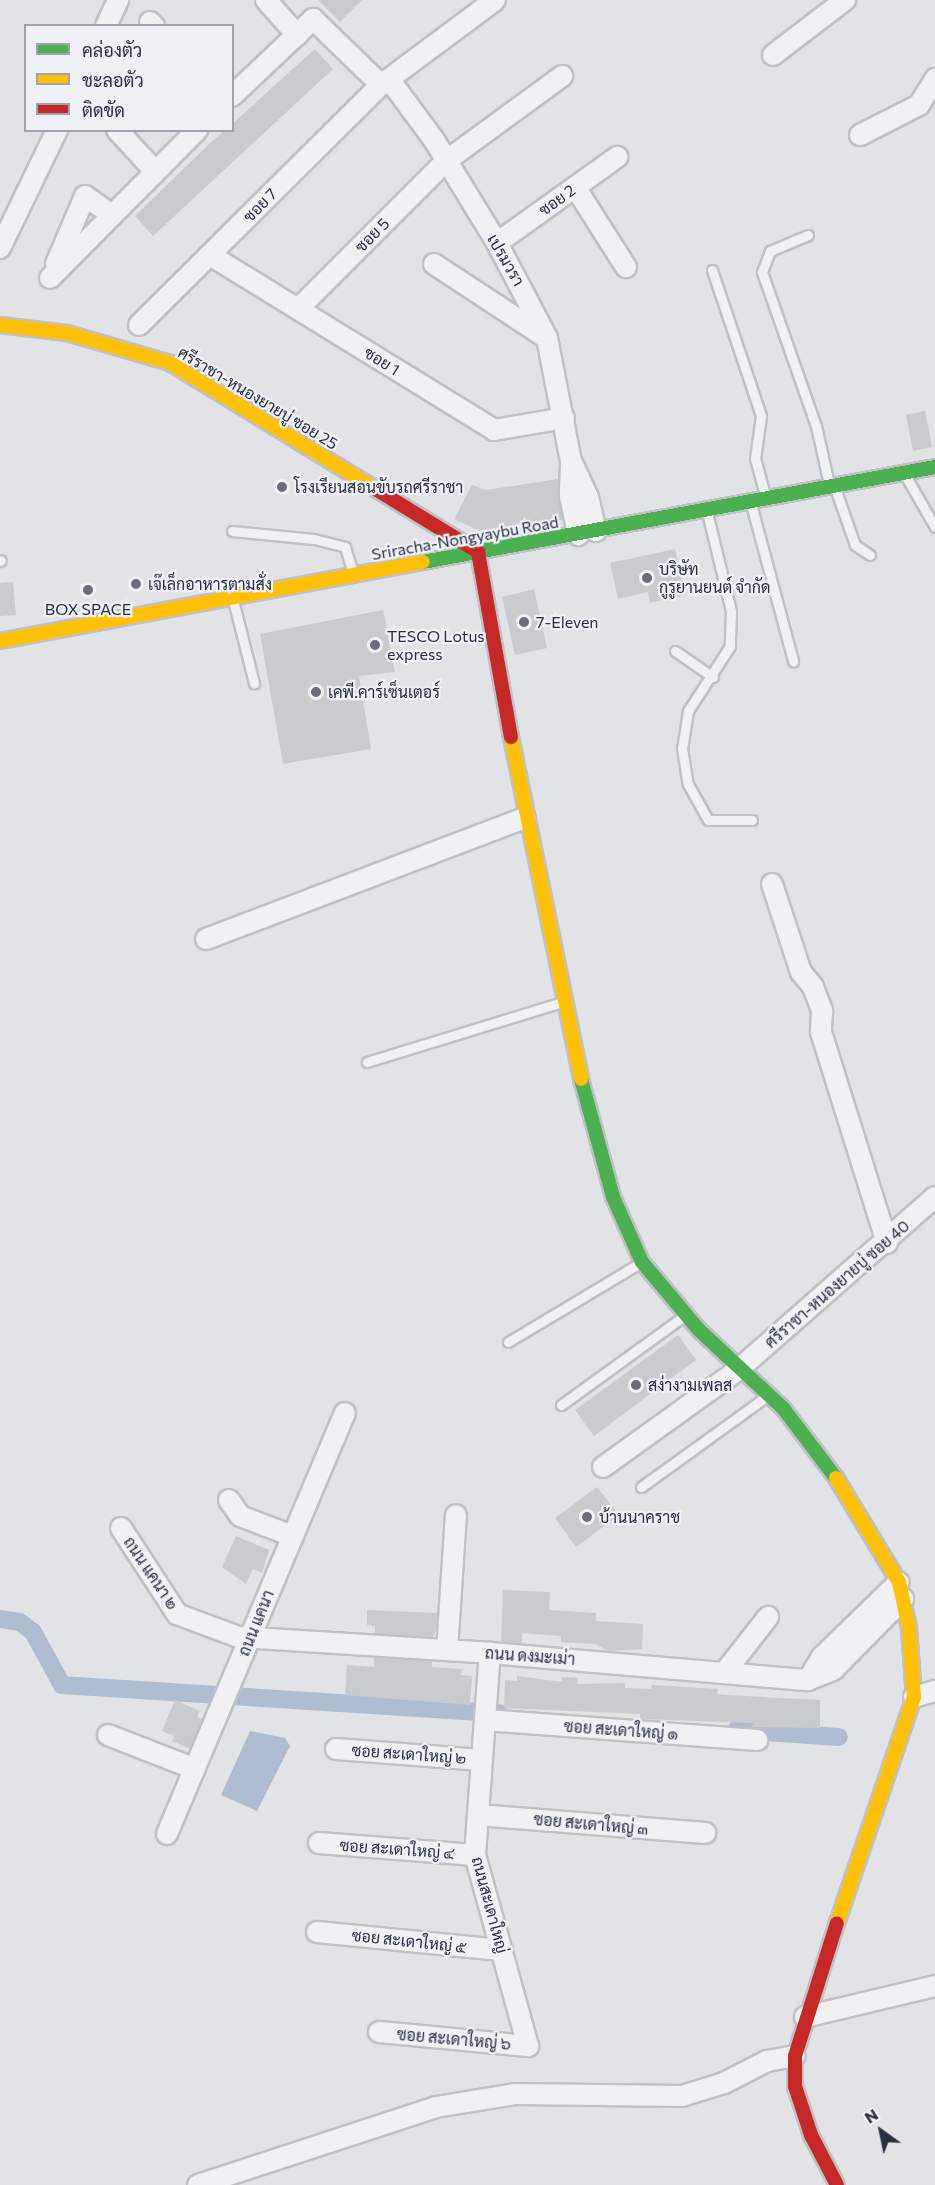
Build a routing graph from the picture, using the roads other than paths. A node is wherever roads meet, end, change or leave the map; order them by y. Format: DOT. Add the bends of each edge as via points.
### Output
graph roads {
  1 [pos="118,0"];
  2 [pos="266,0"];
  3 [pos="495,0"];
  4 [pos="845,0"];
  5 [pos="107,24"];
  6 [pos="297,34"];
  7 [pos="774,56"];
  8 [pos="562,76"];
  9 [pos="935,79"];
  10 [pos="385,82"];
  11 [pos="234,94"];
  12 [pos="56,132"];
  13 [pos="119,132"];
  14 [pos="195,132"];
  15 [pos="860,135"];
  16 [pos="617,157"];
  17 [pos="446,161"];
  18 [pos="155,171"];
  19 [pos="575,187"];
  20 [pos="111,214"];
  21 [pos="808,235"];
  22 [pos="497,243"];
  23 [pos="0,248"];
  24 [pos="210,255"];
  25 [pos="434,264"];
  26 [pos="626,267"];
  27 [pos="712,270"];
  28 [pos="298,309"];
  29 [pos="0,325"];
  30 [pos="139,325"];
  31 [pos="547,338"];
  32 [pos="564,418"];
  33 [pos="935,467"];
  34 [pos="904,473"];
  35 [pos="832,486"];
  36 [pos="766,499"];
  37 [pos="750,502"];
  38 [pos="706,510"];
  39 [pos="935,527"];
  40 [pos="232,531"];
  41 [pos="587,533"];
  42 [pos="478,552"];
  43 [pos="870,555"];
  44 [pos="354,575"];
  45 [pos="232,598"];
  46 [pos="0,641"];
  47 [pos="675,651"];
  48 [pos="793,662"];
  49 [pos="713,677"];
  50 [pos="254,684"];
  51 [pos="525,818"];
  52 [pos="752,820"];
  53 [pos="771,884"];
  54 [pos="206,939"];
  55 [pos="564,1001"];
  56 [pos="367,1062"];
  57 [pos="935,1197"];
  58 [pos="887,1243"];
  59 [pos="642,1262"];
  60 [pos="686,1315"];
  61 [pos="508,1342"];
  62 [pos="738,1370"];
  63 [pos="768,1395"];
  64 [pos="561,1405"];
  65 [pos="345,1413"];
  66 [pos="603,1467"];
  67 [pos="640,1487"];
  68 [pos="229,1500"];
  69 [pos="456,1515"];
  70 [pos="121,1528"];
  71 [pos="290,1535"];
  72 [pos="901,1591"];
  73 [pos="768,1617"];
  74 [pos="251,1637"];
  75 [pos="447,1650"];
  76 [pos="490,1653"];
  77 [pos="725,1672"];
  78 [pos="935,1691"];
  79 [pos="914,1697"];
  80 [pos="486,1711"];
  81 [pos="108,1735"];
  82 [pos="757,1740"];
  83 [pos="336,1749"];
  84 [pos="482,1760"];
  85 [pos="195,1769"];
  86 [pos="478,1815"];
  87 [pos="705,1833"];
  88 [pos="167,1834"];
  89 [pos="319,1843"];
  90 [pos="475,1855"];
  91 [pos="317,1932"];
  92 [pos="501,1950"];
  93 [pos="935,1986"];
  94 [pos="805,2017"];
  95 [pos="379,2032"];
  96 [pos="528,2046"];
  97 [pos="795,2056"];
  98 [pos="198,2185"];
  99 [pos="837,2185"];
  1 -- 5 [label="street"];
  2 -- 6 [label="street"];
  3 -- 10 [label="street, ซอย 7"];
  4 -- 7 [label="street"];
  6 -- 10 [label="street, เปรมวรา" via="313,20"];
  6 -- 11 [label="street, เปรมวรา"];
  8 -- 17 [label="street, ซอย 5"];
  9 -- 15 [label="street" via="919,105"];
  10 -- 17 [label="street, เปรมวรา"];
  10 -- 24 [label="street, ซอย 7"];
  12 -- 23 [label="street"];
  13 -- 18 [label="street"];
  14 -- 18 [label="street"];
  16 -- 19 [label="street, ซอย 2"];
  17 -- 22 [label="street, เปรมวรา"];
  17 -- 28 [label="street, ซอย 5"];
  18 -- 20 [label="street"];
  19 -- 22 [label="street, ซอย 2"];
  19 -- 26 [label="street"];
  20 -- 20 [label="street" via="50,278 85,196"];
  21 -- 35 [label="lane" via="770,251 762,272 816,426"];
  22 -- 31 [label="street, เปรมวรา"];
  24 -- 28 [label="street, ซอย 1"];
  24 -- 30 [label="street, ซอย 7"];
  25 -- 31 [label="street"];
  27 -- 36 [label="lane" via="761,416 754,458"];
  28 -- 32 [label="street, ซอย 1" via="494,430"];
  29 -- 42 [label="street, ศรีราชา-หนองยายบู่ ซอย 25" via="67,333 170,363"];
  31 -- 32 [label="street, เปรมวรา"];
  32 -- 41 [label="street, เปรมวรา" via="572,462 588,497"];
  33 -- 34 [label="street, Sriracha-Nongyaybu Road"];
  34 -- 35 [label="street, Sriracha-Nongyaybu Road"];
  34 -- 39 [label="lane"];
  35 -- 36 [label="street, Sriracha-Nongyaybu Road"];
  35 -- 43 [label="lane" via="855,545"];
  36 -- 37 [label="street, Sriracha-Nongyaybu Road"];
  37 -- 38 [label="street, Sriracha-Nongyaybu Road"];
  37 -- 48 [label="lane"];
  38 -- 41 [label="street, Sriracha-Nongyaybu Road"];
  38 -- 49 [label="lane" via="731,611 730,646"];
  40 -- 44 [label="lane" via="314,539 345,547"];
  41 -- 42 [label="street, Sriracha-Nongyaybu Road"];
  42 -- 44 [label="street, Sriracha-Nongyaybu Road"];
  42 -- 51 [label="street"];
  44 -- 45 [label="street, Sriracha-Nongyaybu Road"];
  45 -- 46 [label="street, Sriracha-Nongyaybu Road"];
  45 -- 50 [label="lane"];
  47 -- 49 [label="lane"];
  49 -- 52 [label="lane" via="688,711 682,748 688,784 708,820"];
  51 -- 54 [label="street"];
  51 -- 55 [label="street"];
  53 -- 58 [label="street" via="801,972 813,987 822,1011 821,1032"];
  55 -- 56 [label="lane"];
  55 -- 59 [label="street" via="613,1197"];
  57 -- 58 [label="street, ศรีราชา-หนองยายบู่ ซอย 40"];
  58 -- 62 [label="street, ศรีราชา-หนองยายบู่ ซอย 40"];
  59 -- 60 [label="street"];
  59 -- 61 [label="lane"];
  60 -- 62 [label="street"];
  60 -- 64 [label="lane"];
  62 -- 63 [label="street"];
  62 -- 66 [label="street, ศรีราชา-หนองยายบู่ ซอย 40"];
  63 -- 67 [label="lane"];
  63 -- 72 [label="street" via="783,1408 833,1473"];
  65 -- 71 [label="street, ถนน แคนา"];
  68 -- 71 [label="street" via="240,1516"];
  69 -- 75 [label="street"];
  70 -- 74 [label="street, ถนน แคนา ๒" via="177,1614"];
  71 -- 74 [label="street, ถนน แคนา"];
  72 -- 77 [label="street, ถนน ดงมะเม่า" via="822,1657 808,1680"];
  72 -- 79 [label="street"];
  73 -- 77 [label="street"];
  74 -- 75 [label="street, ถนน ดงมะเม่า"];
  74 -- 85 [label="street, ถนน แคนา"];
  75 -- 76 [label="street, ถนน ดงมะเม่า"];
  76 -- 77 [label="street, ถนน ดงมะเม่า"];
  76 -- 80 [label="street, ถนนสะเดาใหญ่"];
  78 -- 79 [label="street"];
  79 -- 94 [label="street"];
  80 -- 82 [label="street, ซอย สะเดาใหญ่ ๑"];
  80 -- 84 [label="street, ถนนสะเดาใหญ่"];
  81 -- 85 [label="street"];
  83 -- 84 [label="street, ซอย สะเดาใหญ่ ๒"];
  84 -- 86 [label="street, ถนนสะเดาใหญ่"];
  85 -- 88 [label="street, ถนน แคนา"];
  86 -- 87 [label="street, ซอย สะเดาใหญ่ ๓"];
  86 -- 90 [label="street, ถนนสะเดาใหญ่"];
  89 -- 90 [label="street, ซอย สะเดาใหญ่ ๔"];
  90 -- 92 [label="street, ถนนสะเดาใหญ่"];
  91 -- 92 [label="street, ซอย สะเดาใหญ่ ๕"];
  92 -- 96 [label="street, ถนนสะเดาใหญ่"];
  93 -- 94 [label="street"];
  94 -- 97 [label="street"];
  95 -- 96 [label="street, ซอย สะเดาใหญ่ ๖"];
  97 -- 98 [label="street" via="767,2061 724,2083 682,2096 515,2094 436,2107"];
  97 -- 99 [label="street" via="799,2096 811,2135"];
}
